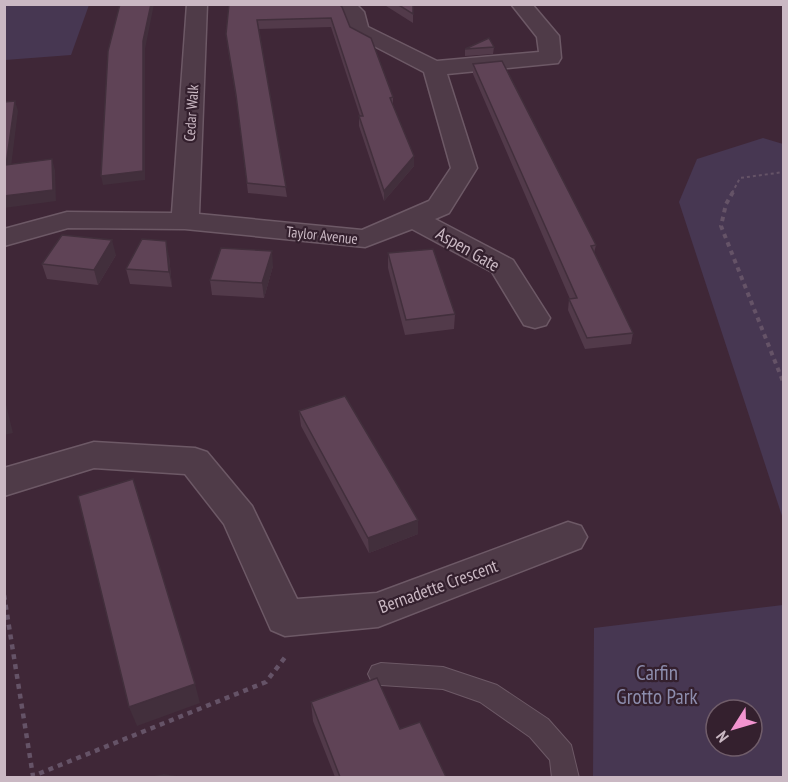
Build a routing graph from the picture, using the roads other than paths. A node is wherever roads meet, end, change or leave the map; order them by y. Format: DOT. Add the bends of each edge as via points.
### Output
graph roads {
  1 [pos="197,4"];
  2 [pos="341,4"];
  3 [pos="521,4"];
  4 [pos="434,69"];
  5 [pos="413,218"];
  6 [pos="184,221"];
  7 [pos="4,237"];
  8 [pos="535,318"];
  9 [pos="4,482"];
  10 [pos="568,537"];
  11 [pos="381,674"];
  12 [pos="566,777"];
  1 -- 6 [label="street, Cedar Walk"];
  2 -- 4 [label="street" via="354,12 358,30"];
  3 -- 4 [label="street" via="548,36 550,58"];
  4 -- 5 [label="street, Taylor Avenue" via="464,168 439,207"];
  5 -- 6 [label="street, Taylor Avenue" via="365,239"];
  5 -- 8 [label="street, Aspen Gate" via="503,266"];
  6 -- 7 [label="street, Taylor Avenue" via="67,220"];
  9 -- 10 [label="street, Bernadette Crescent" via="94,454 195,461 239,516 285,618 378,610"];
  11 -- 12 [label="lane" via="443,678 488,693 539,728 562,754"];
}
